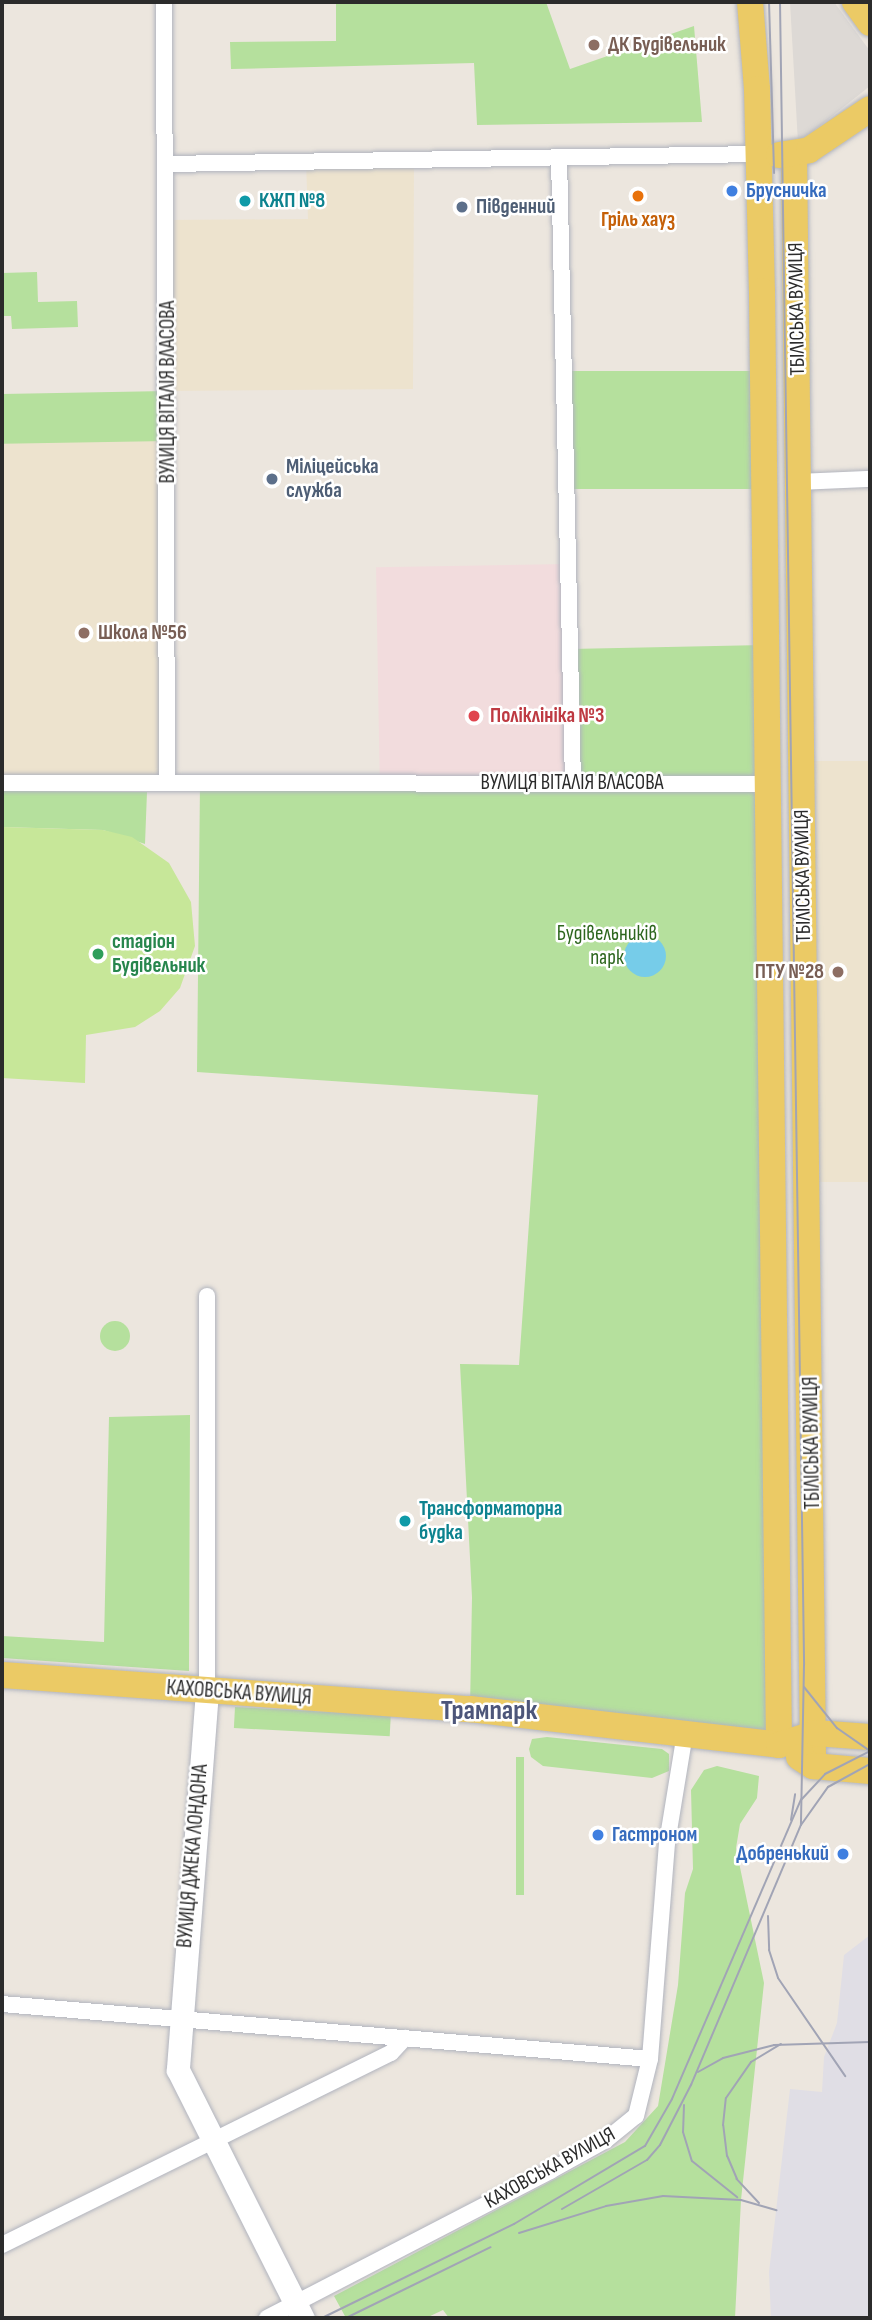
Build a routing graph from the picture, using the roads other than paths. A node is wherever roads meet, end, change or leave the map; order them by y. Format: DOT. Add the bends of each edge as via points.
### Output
graph roads {
  1 [pos="164,2"];
  2 [pos="750,2"];
  3 [pos="855,2"];
  4 [pos="870,23"];
  5 [pos="870,109"];
  6 [pos="757,155"];
  7 [pos="794,155"];
  8 [pos="559,158"];
  9 [pos="167,163"];
  10 [pos="870,479"];
  11 [pos="800,482"];
  12 [pos="2,783"];
  13 [pos="167,783"];
  14 [pos="573,783"];
  15 [pos="768,783"];
  16 [pos="206,1296"];
  17 [pos="2,1675"];
  18 [pos="207,1691"];
  19 [pos="685,1733"];
  20 [pos="815,1733"];
  21 [pos="870,1737"];
  22 [pos="779,1745"];
  23 [pos="813,1766"];
  24 [pos="870,1771"];
  25 [pos="2,2004"];
  26 [pos="180,2021"];
  27 [pos="405,2038"];
  28 [pos="650,2059"];
  29 [pos="212,2139"];
  30 [pos="2,2245"];
  31 [pos="300,2311"];
  32 [pos="267,2318"];
  1 -- 9 [label="street, ВУЛИЦЯ ВІТАЛІЯ ВЛАСОВА"];
  2 -- 6 [label="main road, ТБІЛІСЬКА ВУЛИЦЯ"];
  3 -- 4 [label="main road"];
  5 -- 7 [label="main road" via="825,142"];
  6 -- 7 [label="main road"];
  6 -- 8 [label="street"];
  6 -- 15 [label="main road, ТБІЛІСЬКА ВУЛИЦЯ"];
  7 -- 11 [label="main road, ТБІЛІСЬКА ВУЛИЦЯ"];
  8 -- 9 [label="street"];
  8 -- 14 [label="street"];
  9 -- 13 [label="street, ВУЛИЦЯ ВІТАЛІЯ ВЛАСОВА"];
  10 -- 11 [label="street"];
  11 -- 20 [label="main road, ТБІЛІСЬКА ВУЛИЦЯ"];
  12 -- 13 [label="street, ВУЛИЦЯ ВІТАЛІЯ ВЛАСОВА"];
  13 -- 14 [label="street, ВУЛИЦЯ ВІТАЛІЯ ВЛАСОВА"];
  14 -- 15 [label="street, ВУЛИЦЯ ВІТАЛІЯ ВЛАСОВА"];
  15 -- 22 [label="main road, ТБІЛІСЬКА ВУЛИЦЯ"];
  16 -- 18 [label="street"];
  17 -- 18 [label="main road, КАХОВСЬКА ВУЛИЦЯ"];
  18 -- 19 [label="main road, КАХОВСЬКА ВУЛИЦЯ" via="470,1709"];
  18 -- 26 [label="main road, ВУЛИЦЯ ДЖЕКА ЛОНДОНА"];
  19 -- 22 [label="main road, КАХОВСЬКА ВУЛИЦЯ"];
  19 -- 28 [label="street, КАХОВСЬКА ВУЛИЦЯ" via="667,1843"];
  20 -- 21 [label="main road"];
  20 -- 22 [label="main road"];
  20 -- 23 [label="main road, ТБІЛІСЬКА ВУЛИЦЯ"];
  22 -- 23 [label="main road"];
  23 -- 24 [label="main road"];
  25 -- 26 [label="street"];
  26 -- 27 [label="street"];
  26 -- 29 [label="main road, ВУЛИЦЯ ДЖЕКА ЛОНДОНА" via="178,2070"];
  27 -- 28 [label="street"];
  27 -- 29 [label="street" via="391,2053"];
  28 -- 31 [label="street, КАХОВСЬКА ВУЛИЦЯ" via="636,2116 606,2140"];
  29 -- 30 [label="street"];
  29 -- 31 [label="main road, ВУЛИЦЯ ДЖЕКА ЛОНДОНА"];
  31 -- 32 [label="street, КАХОВСЬКА ВУЛИЦЯ"];
}
